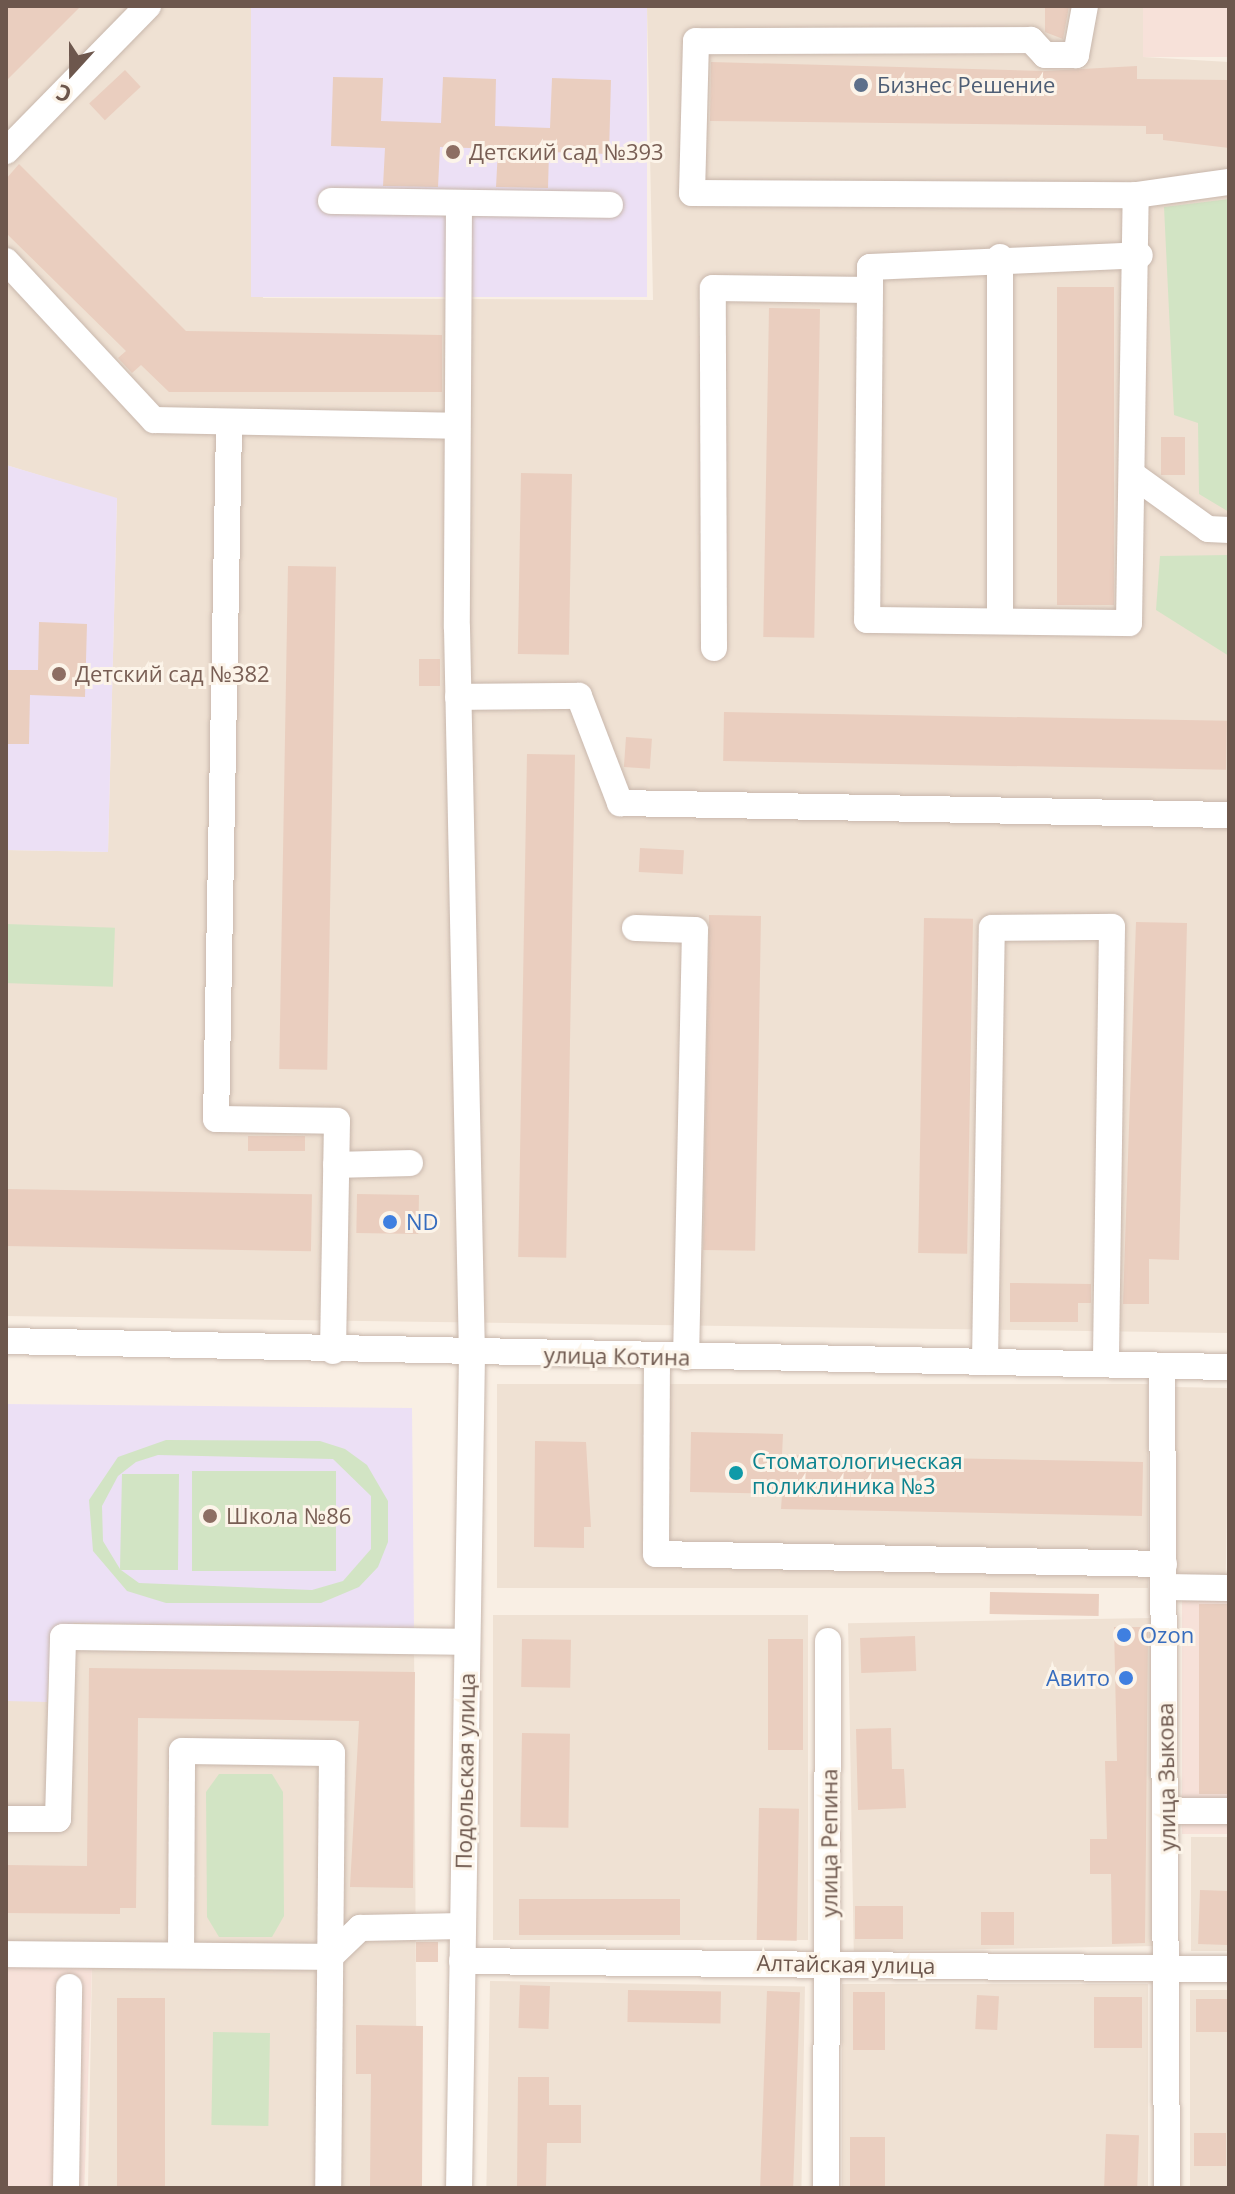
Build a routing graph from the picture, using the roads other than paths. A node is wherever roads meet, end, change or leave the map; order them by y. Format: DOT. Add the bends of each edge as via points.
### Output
graph roads {
  1 [pos="148,6"];
  2 [pos="1085,6"];
  3 [pos="6,151"];
  4 [pos="1229,182"];
  5 [pos="1136,195"];
  6 [pos="331,201"];
  7 [pos="459,203"];
  8 [pos="610,205"];
  9 [pos="1140,255"];
  10 [pos="1000,257"];
  11 [pos="6,261"];
  12 [pos="870,290"];
  13 [pos="229,426"];
  14 [pos="455,426"];
  15 [pos="1133,475"];
  16 [pos="1229,530"];
  17 [pos="1000,620"];
  18 [pos="714,648"];
  19 [pos="458,697"];
  20 [pos="1229,815"];
  21 [pos="635,928"];
  22 [pos="410,1163"];
  23 [pos="336,1165"];
  24 [pos="6,1341"];
  25 [pos="333,1351"];
  26 [pos="472,1354"];
  27 [pos="657,1357"];
  28 [pos="686,1357"];
  29 [pos="985,1362"];
  30 [pos="1106,1364"];
  31 [pos="1162,1366"];
  32 [pos="1229,1367"];
  33 [pos="1164,1576"];
  34 [pos="1229,1588"];
  35 [pos="828,1641"];
  36 [pos="467,1642"];
  37 [pos="1167,1811"];
  38 [pos="1229,1811"];
  39 [pos="6,1819"];
  40 [pos="463,1926"];
  41 [pos="6,1954"];
  42 [pos="181,1955"];
  43 [pos="330,1957"];
  44 [pos="462,1961"];
  45 [pos="829,1963"];
  46 [pos="1169,1968"];
  47 [pos="1229,1969"];
  48 [pos="69,1987"];
  49 [pos="66,2188"];
  50 [pos="328,2188"];
  51 [pos="459,2188"];
  52 [pos="826,2188"];
  53 [pos="1167,2188"];
  1 -- 3 [label="street"];
  2 -- 5 [label="street" via="1076,55 1045,55 1031,40 696,41 692,193"];
  4 -- 5 [label="street"];
  5 -- 9 [label="street"];
  6 -- 7 [label="street"];
  7 -- 8 [label="street"];
  7 -- 14 [label="street, Подольская улица"];
  9 -- 10 [label="street"];
  9 -- 15 [label="street"];
  10 -- 12 [label="street" via="870,267"];
  10 -- 17 [label="street"];
  11 -- 13 [label="street" via="154,420"];
  12 -- 17 [label="street" via="867,620"];
  12 -- 18 [label="street" via="713,288"];
  13 -- 14 [label="street"];
  13 -- 23 [label="street" via="216,1119 337,1121"];
  14 -- 19 [label="street, Подольская улица"];
  15 -- 16 [label="street" via="1208,529"];
  15 -- 17 [label="street" via="1129,623"];
  19 -- 20 [label="street" via="579,696 620,803"];
  19 -- 26 [label="street, Подольская улица"];
  21 -- 28 [label="street" via="695,930"];
  22 -- 23 [label="street"];
  23 -- 25 [label="street"];
  24 -- 25 [label="street, улица Котина"];
  25 -- 26 [label="street, улица Котина"];
  26 -- 27 [label="street, улица Котина"];
  26 -- 36 [label="street, Подольская улица"];
  27 -- 28 [label="street, улица Котина"];
  27 -- 33 [label="street" via="656,1554"];
  28 -- 29 [label="street, улица Котина"];
  29 -- 30 [label="street, улица Котина"];
  29 -- 30 [label="street" via="992,928 1112,927"];
  30 -- 31 [label="street, улица Котина"];
  31 -- 32 [label="street, улица Котина"];
  31 -- 33 [label="street, улица Зыкова"];
  33 -- 34 [label="street"];
  33 -- 37 [label="street, улица Зыкова"];
  35 -- 45 [label="street, улица Репина"];
  36 -- 39 [label="street" via="63,1637 58,1819"];
  36 -- 40 [label="street, Подольская улица"];
  37 -- 38 [label="street"];
  37 -- 46 [label="street, улица Зыкова"];
  40 -- 43 [label="street" via="360,1928"];
  40 -- 44 [label="street, Подольская улица"];
  41 -- 42 [label="street"];
  42 -- 43 [label="street"];
  42 -- 43 [label="street" via="182,1751 332,1753"];
  43 -- 50 [label="street"];
  44 -- 45 [label="street, Алтайская улица"];
  44 -- 51 [label="street, Подольская улица"];
  45 -- 46 [label="street, Алтайская улица"];
  45 -- 52 [label="street, улица Репина"];
  46 -- 47 [label="street, Алтайская улица"];
  46 -- 53 [label="street, улица Зыкова"];
  48 -- 49 [label="street"];
}
